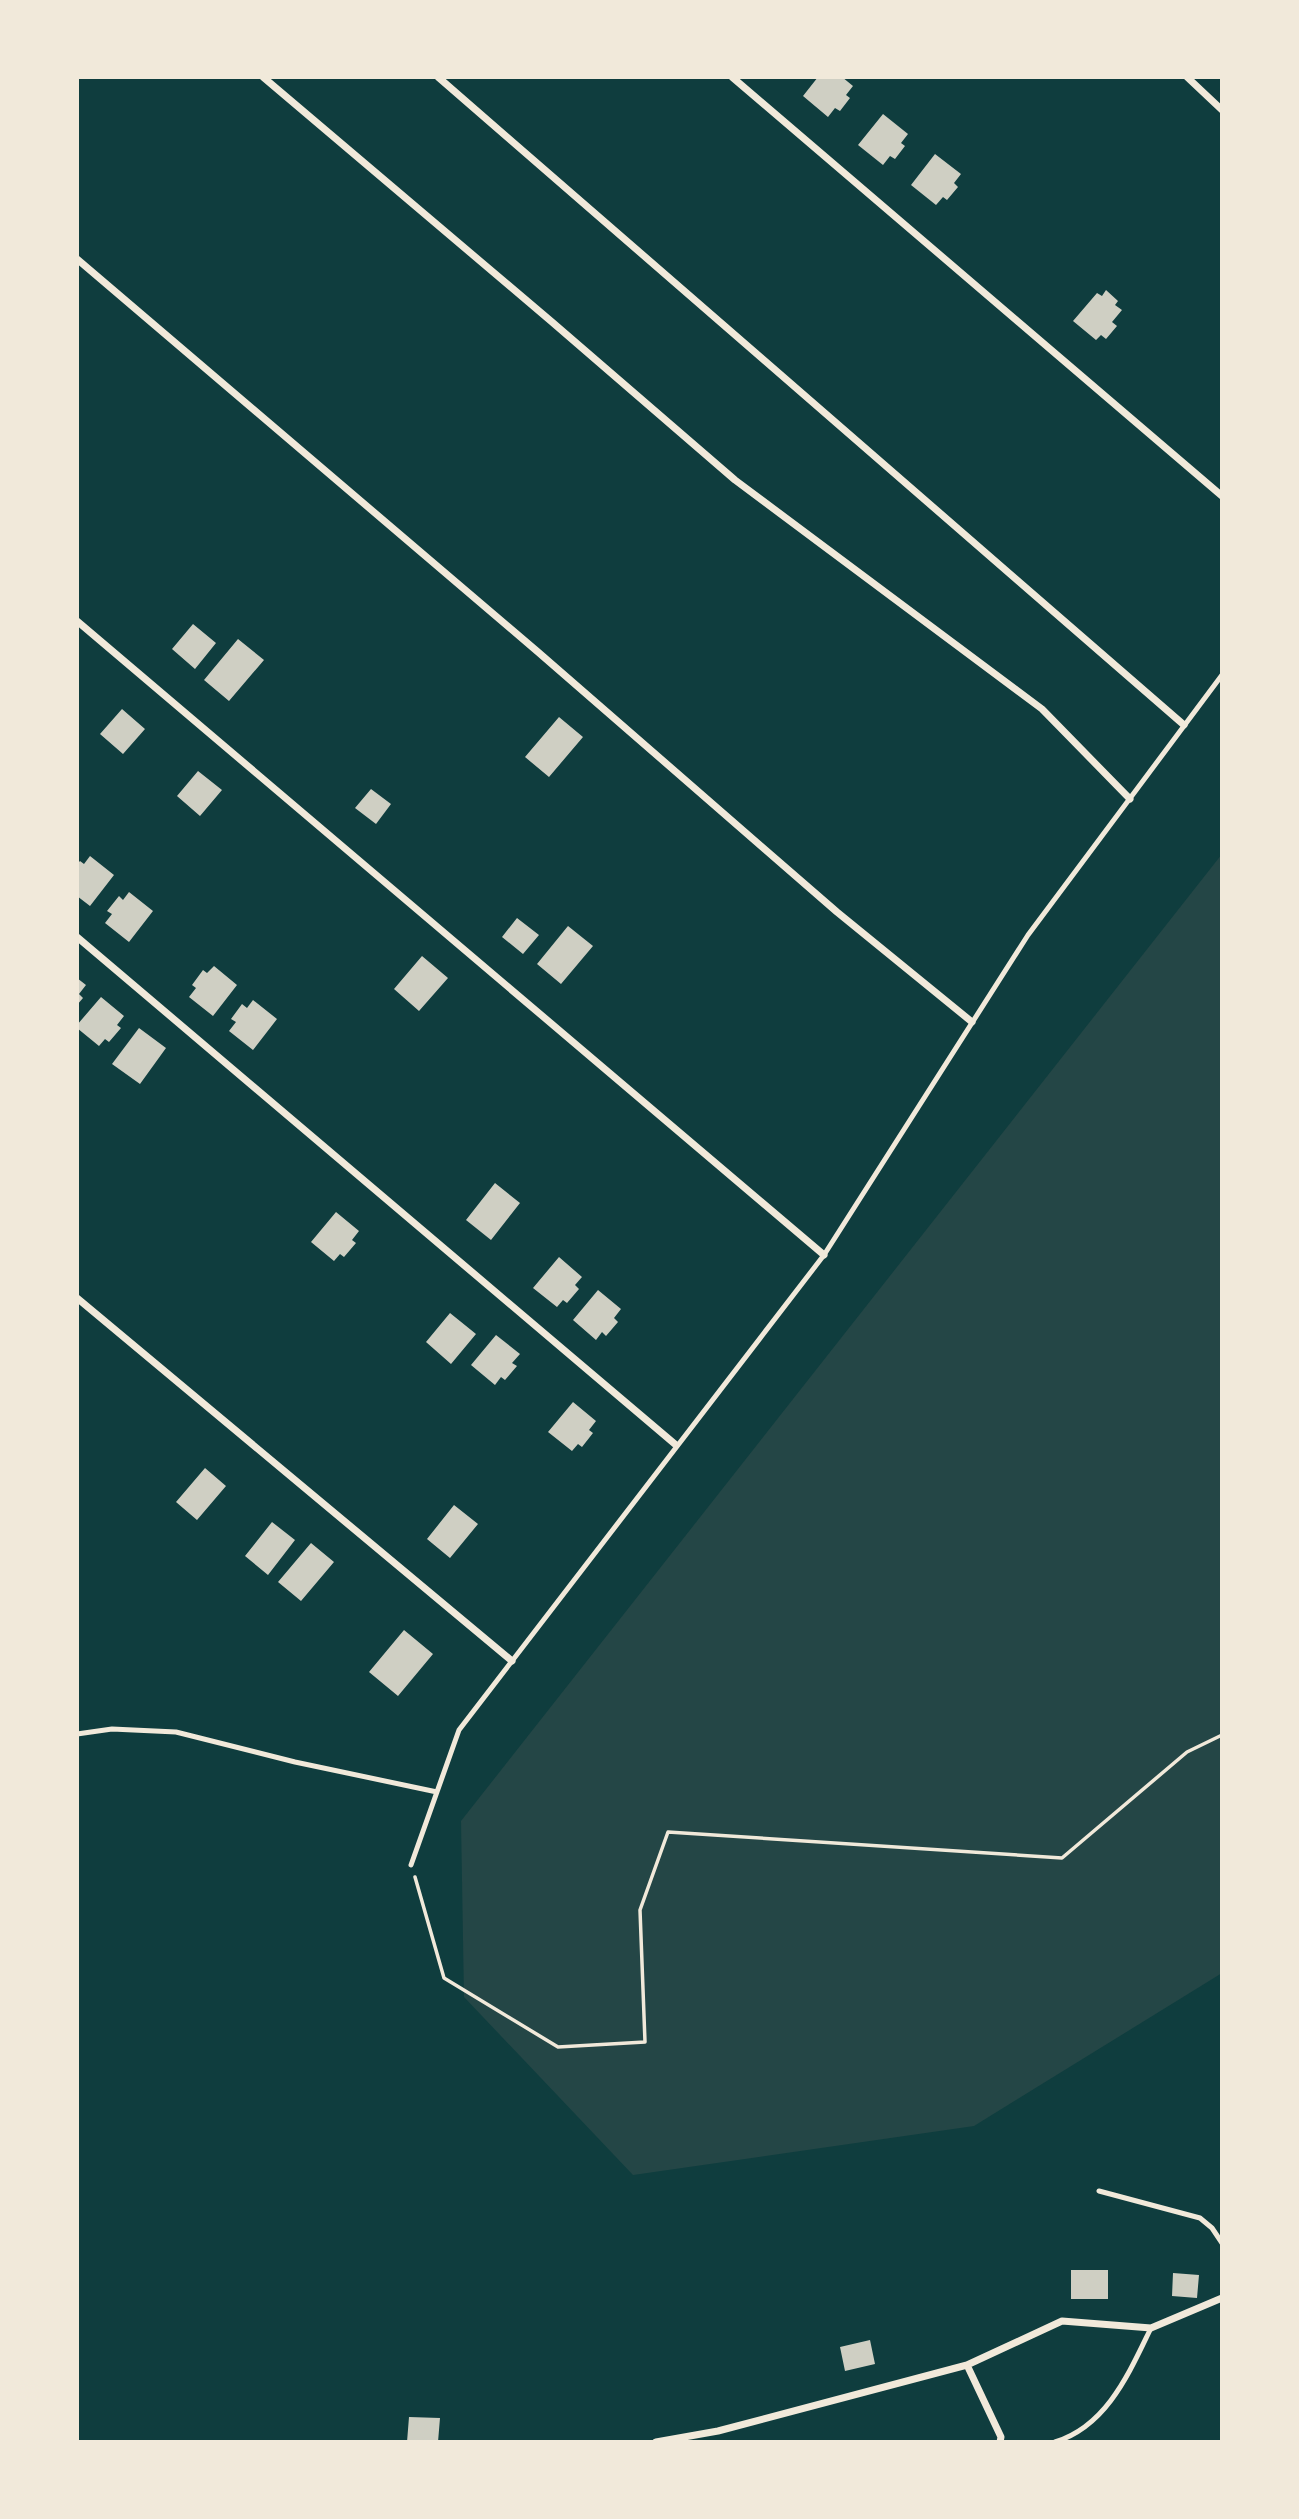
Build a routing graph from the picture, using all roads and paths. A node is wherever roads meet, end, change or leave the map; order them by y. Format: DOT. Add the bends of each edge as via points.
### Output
graph roads {
  1 [pos="262,77"];
  2 [pos="438,77"];
  3 [pos="732,77"];
  4 [pos="1187,77"];
  5 [pos="1222,110"];
  6 [pos="77,259"];
  7 [pos="1222,496"];
  8 [pos="77,621"];
  9 [pos="1222,675"];
  10 [pos="1184,725"];
  11 [pos="1130,799"];
  12 [pos="77,937"];
  13 [pos="972,1022"];
  14 [pos="824,1255"];
  15 [pos="77,1298"];
  16 [pos="676,1445"];
  17 [pos="512,1661"];
  18 [pos="77,1734"];
  19 [pos="1222,1735"];
  20 [pos="437,1792"];
  21 [pos="411,1865"];
  22 [pos="1099,2191"];
  23 [pos="1222,2243"];
  24 [pos="1222,2298"];
  25 [pos="1151,2328"];
  26 [pos="967,2365"];
  27 [pos="656,2442"];
  28 [pos="1000,2442"];
  29 [pos="1055,2442"];
  1 -- 11 [label="street" via="735,480 1042,709"];
  2 -- 10 [label="street"];
  3 -- 7 [label="street"];
  4 -- 5 [label="street"];
  6 -- 13 [label="street" via="837,912"];
  8 -- 14 [label="street"];
  9 -- 10 [label="lane"];
  10 -- 11 [label="lane"];
  11 -- 13 [label="lane" via="1028,935"];
  12 -- 16 [label="street"];
  13 -- 14 [label="lane"];
  14 -- 16 [label="lane"];
  15 -- 17 [label="street"];
  16 -- 17 [label="lane"];
  17 -- 20 [label="lane" via="459,1730"];
  18 -- 20 [label="lane" via="112,1729 176,1732"];
  19 -- 21 [label="path" via="1187,1752 1062,1858 668,1832 640,1910 645,2042 558,2048 444,1978"];
  20 -- 21 [label="lane"];
  22 -- 23 [label="lane" via="1200,2218"];
  24 -- 25 [label="street"];
  25 -- 26 [label="street" via="1062,2321"];
  25 -- 29 [label="lane" via="1125,2382 1098,2417"];
  26 -- 27 [label="street" via="718,2431"];
  26 -- 28 [label="street"];
}
